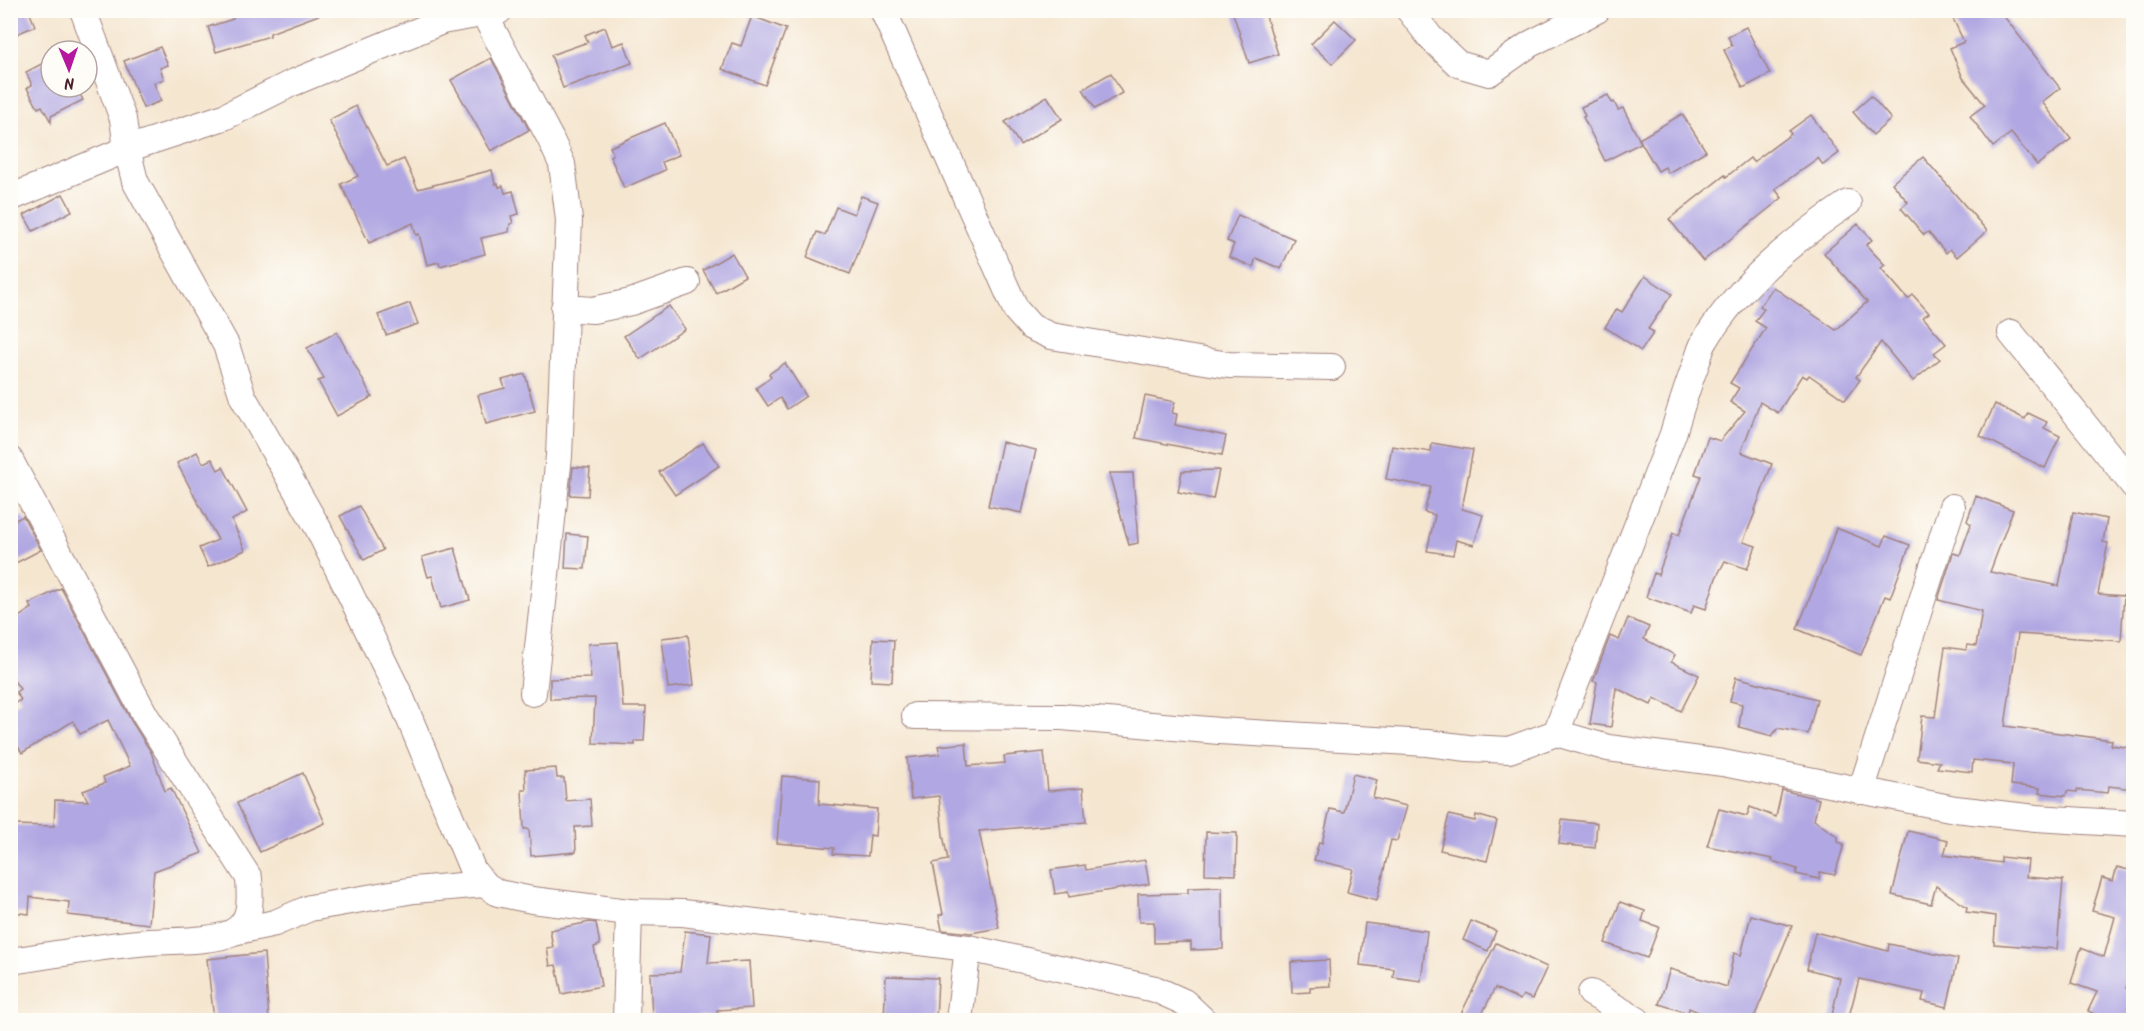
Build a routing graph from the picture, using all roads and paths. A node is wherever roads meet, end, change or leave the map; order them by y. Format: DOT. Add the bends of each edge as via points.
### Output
graph roads {
  1 [pos="83,10"];
  2 [pos="883,10"];
  3 [pos="1409,10"];
  4 [pos="1597,10"];
  5 [pos="489,11"];
  6 [pos="126,149"];
  7 [pos="10,198"];
  8 [pos="1848,203"];
  9 [pos="687,282"];
  10 [pos="564,308"];
  11 [pos="2012,333"];
  12 [pos="1332,367"];
  13 [pos="10,460"];
  14 [pos="2133,486"];
  15 [pos="1952,507"];
  16 [pos="533,693"];
  17 [pos="915,716"];
  18 [pos="1556,732"];
  19 [pos="1861,791"];
  20 [pos="2133,824"];
  21 [pos="484,884"];
  22 [pos="629,912"];
  23 [pos="233,932"];
  24 [pos="968,948"];
  25 [pos="10,961"];
  26 [pos="1591,993"];
  27 [pos="626,1020"];
  28 [pos="959,1020"];
  29 [pos="1203,1020"];
  30 [pos="1637,1020"];
  1 -- 6 [label="street" via="123,119"];
  2 -- 12 [label="street" via="1016,310 1031,327 1051,336 1229,365"];
  3 -- 4 [label="street" via="1458,64 1489,73 1530,44"];
  5 -- 6 [label="street" via="442,21 290,84 224,117"];
  5 -- 10 [label="street" via="562,164 568,220"];
  6 -- 7 [label="street"];
  6 -- 21 [label="street" via="135,181 226,345 243,397 318,528 401,698 473,871"];
  8 -- 18 [label="street" via="1807,231 1771,263 1735,300 1705,340 1673,434"];
  9 -- 10 [label="street" via="631,302 593,310"];
  10 -- 16 [label="street" via="559,456"];
  11 -- 14 [label="street"];
  13 -- 23 [label="street" via="145,715 249,878 251,901 247,919"];
  15 -- 19 [label="street"];
  17 -- 18 [label="street" via="1062,717 1509,750"];
  18 -- 19 [label="street" via="1608,748 1724,763"];
  19 -- 20 [label="street" via="1955,809"];
  21 -- 22 [label="street" via="498,893 532,900"];
  21 -- 23 [label="street" via="414,890 310,908 275,923"];
  22 -- 24 [label="street" via="683,913"];
  22 -- 27 [label="street"];
  23 -- 25 [label="street"];
  24 -- 28 [label="street"];
  24 -- 29 [label="street" via="1155,989 1184,1002"];
  26 -- 30 [label="street"];
}
